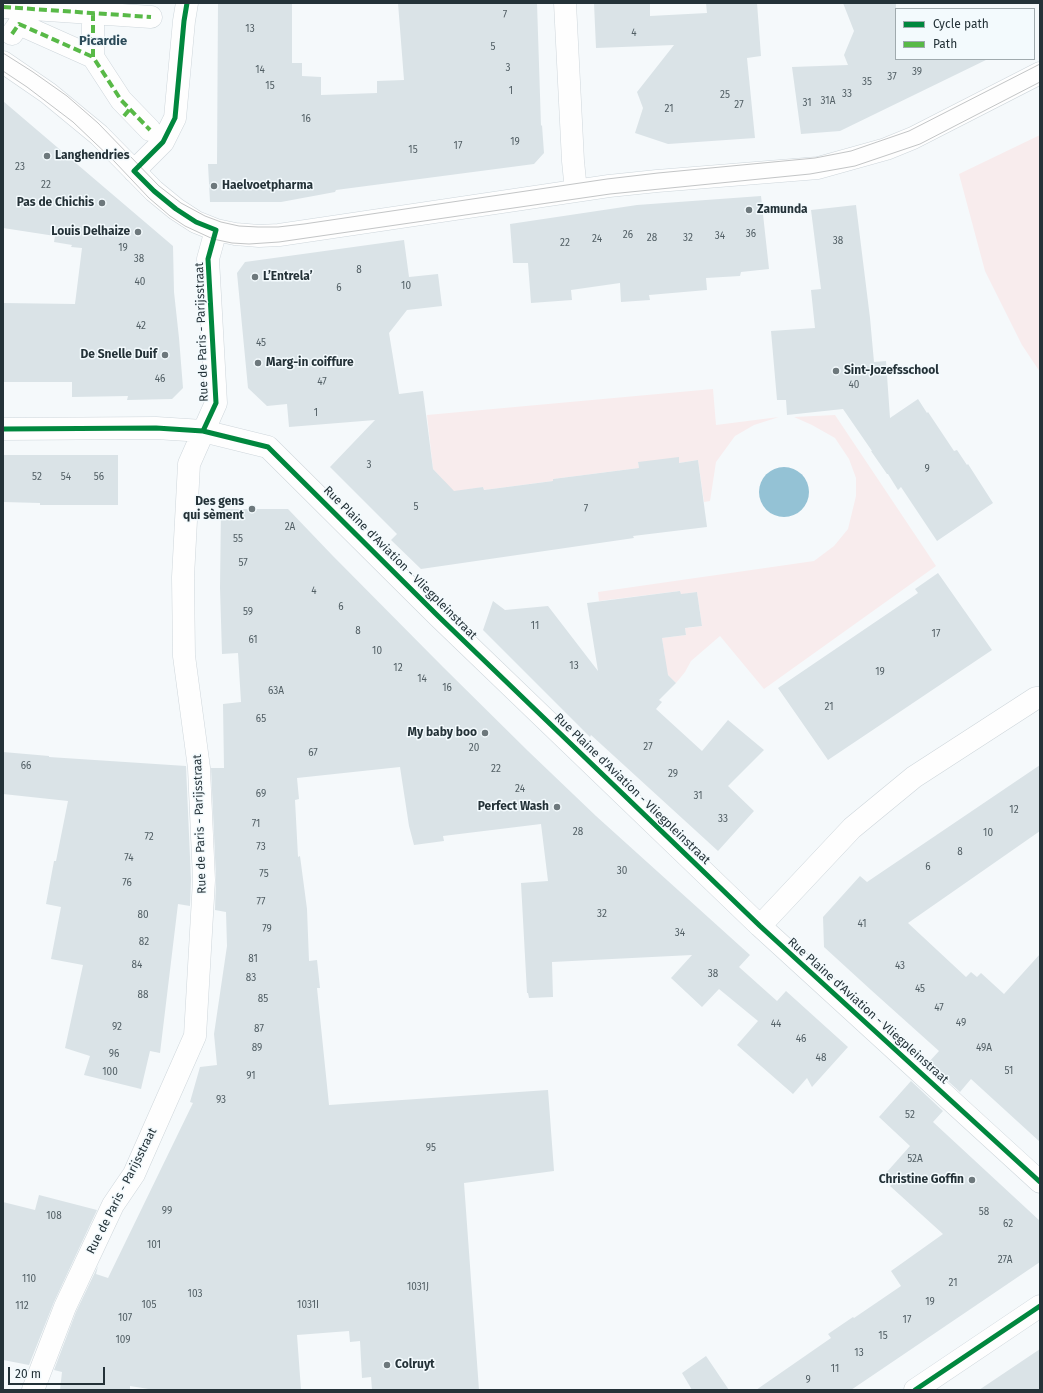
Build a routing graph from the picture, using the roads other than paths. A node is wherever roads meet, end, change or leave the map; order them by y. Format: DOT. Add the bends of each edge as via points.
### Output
graph roads {
  1 [pos="187,3"];
  2 [pos="565,3"];
  3 [pos="3,7"];
  4 [pos="93,13"];
  5 [pos="151,17"];
  6 [pos="12,34"];
  7 [pos="93,57"];
  8 [pos="3,62"];
  9 [pos="1040,74"];
  10 [pos="150,130"];
  11 [pos="134,171"];
  12 [pos="576,191"];
  13 [pos="216,230"];
  14 [pos="3,429"];
  15 [pos="203,431"];
  16 [pos="1040,698"];
  17 [pos="760,926"];
  18 [pos="1040,1182"];
  19 [pos="1040,1306"];
  20 [pos="33,1390"];
  21 [pos="915,1390"];
  1 -- 11 [label="street" via="175,118 163,142"];
  2 -- 12 [label="street"];
  3 -- 4 [label="street"];
  4 -- 5 [label="street"];
  4 -- 7 [label="street"];
  6 -- 7 [label="street" via="19,24"];
  7 -- 10 [label="street" via="127,112"];
  8 -- 11 [label="street" via="48,93 99,135"];
  9 -- 12 [label="street" via="914,138 886,149 818,168 657,181"];
  11 -- 13 [label="street" via="176,209 196,222"];
  12 -- 13 [label="street" via="279,235 259,236"];
  13 -- 15 [label="street, Rue de Paris - Parijsstraat" via="208,259 216,402"];
  14 -- 15 [label="street, Rue Plaine d'Aviation - Vliegpleinstraat" via="156,428"];
  15 -- 17 [label="street, Rue Plaine d'Aviation - Vliegpleinstraat" via="268,447 438,616"];
  15 -- 20 [label="street, Rue de Paris - Parijsstraat" via="190,464 183,576 184,656 199,768 204,880 195,1036 134,1174 114,1205 65,1306"];
  16 -- 17 [label="street" via="1036,698 914,777 852,828"];
  17 -- 18 [label="street, Rue Plaine d'Aviation - Vliegpleinstraat"];
  19 -- 21 [label="street"];
}
